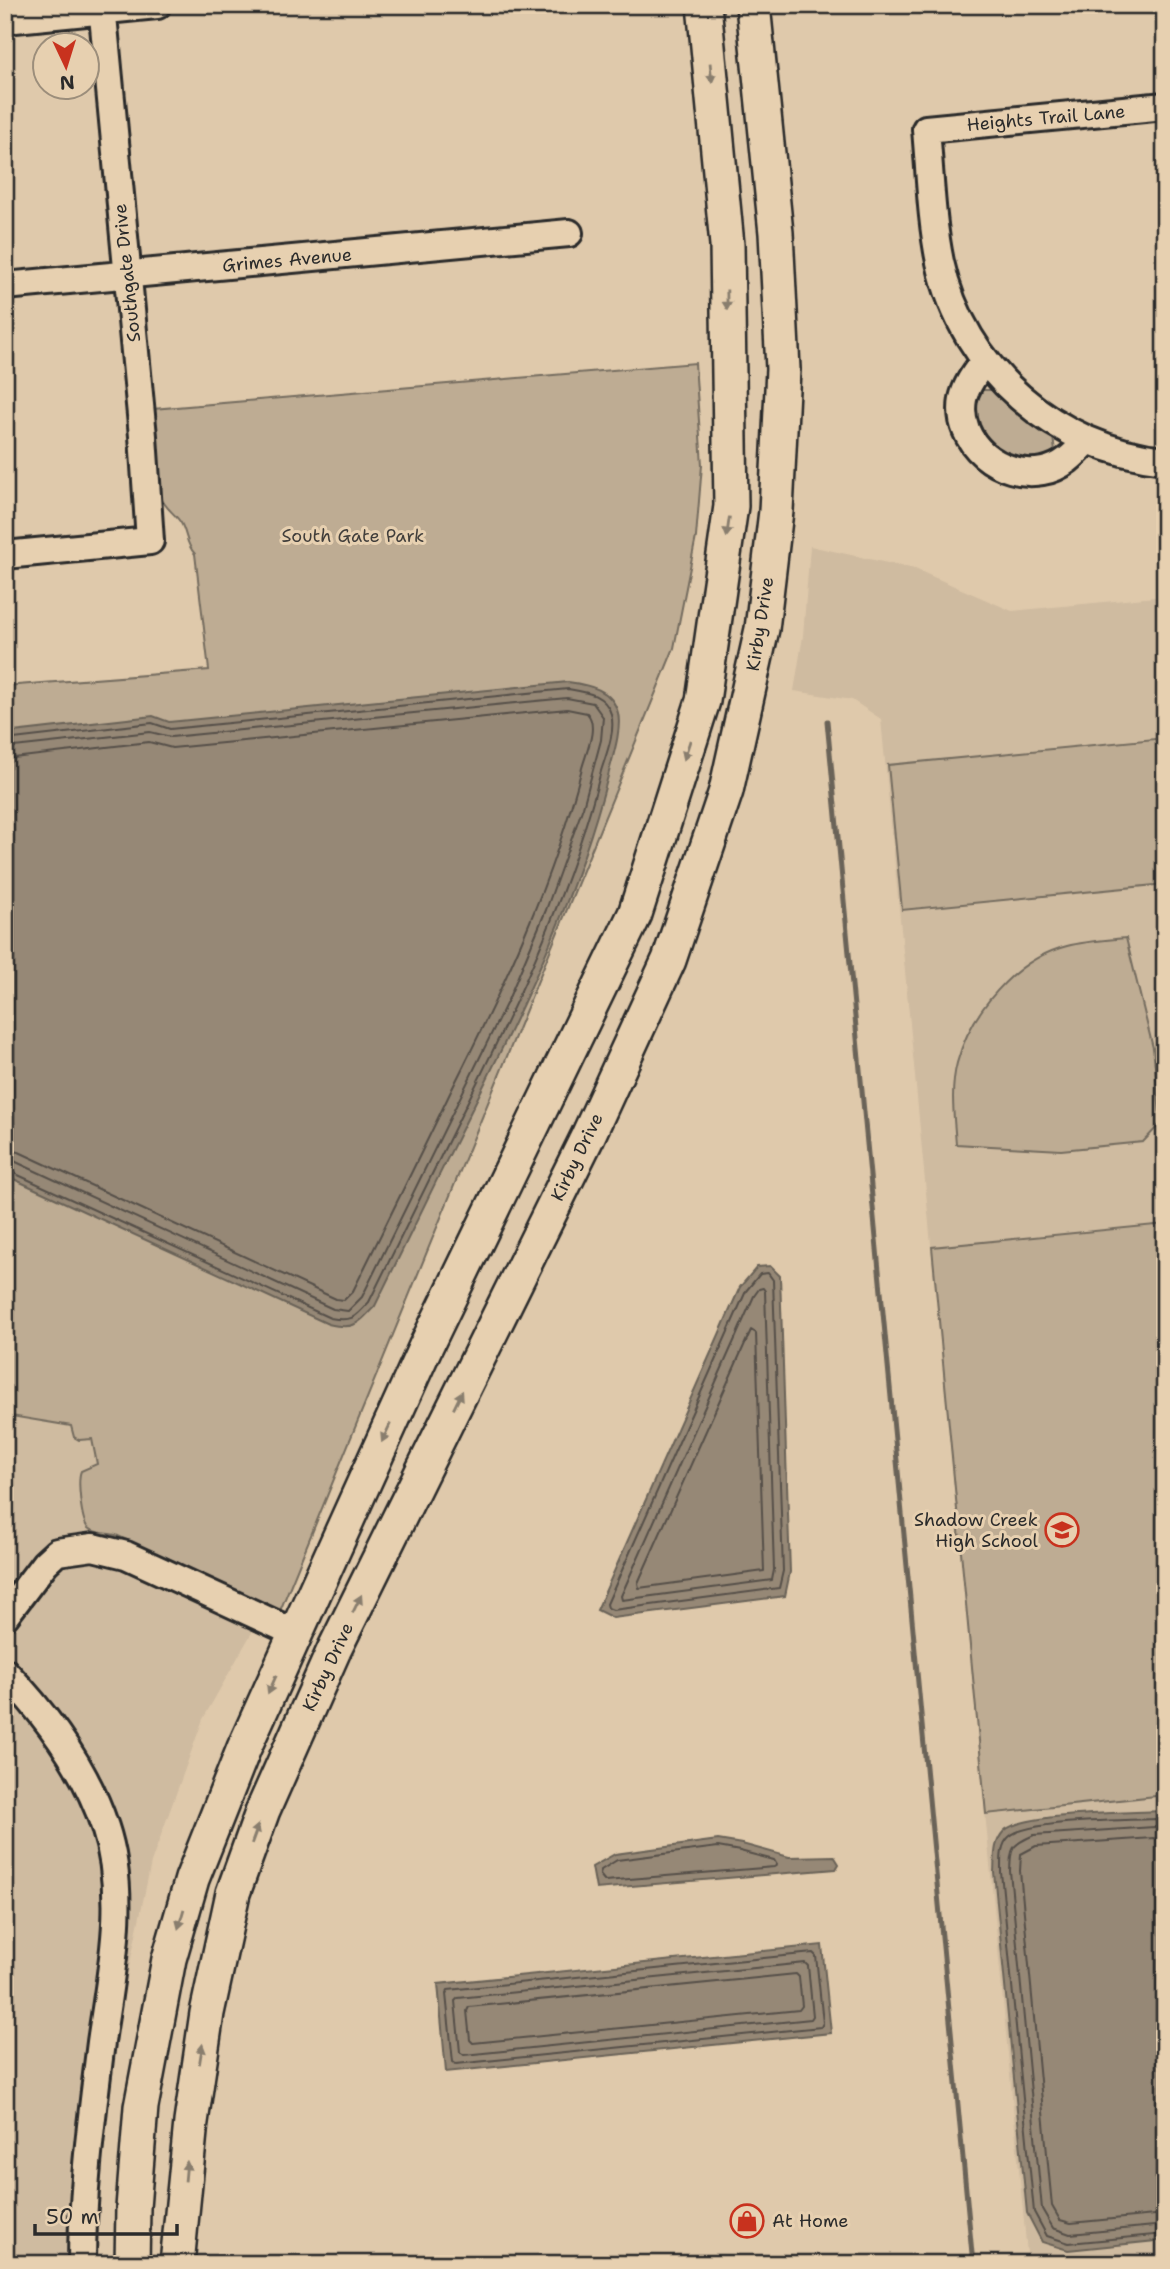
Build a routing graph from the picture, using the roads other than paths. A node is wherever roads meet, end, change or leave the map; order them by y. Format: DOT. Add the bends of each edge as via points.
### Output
graph roads {
  1 [pos="157,5"];
  2 [pos="704,5"];
  3 [pos="753,5"];
  4 [pos="102,8"];
  5 [pos="5,20"];
  6 [pos="1165,106"];
  7 [pos="569,233"];
  8 [pos="127,275"];
  9 [pos="5,286"];
  10 [pos="984,361"];
  11 [pos="1087,441"];
  12 [pos="1165,460"];
  13 [pos="5,555"];
  14 [pos="714,620"];
  15 [pos="762,629"];
  16 [pos="5,1616"];
  17 [pos="295,1633"];
  18 [pos="334,1650"];
  19 [pos="5,1672"];
  20 [pos="192,1879"];
  21 [pos="233,1893"];
  22 [pos="82,2264"];
  23 [pos="132,2264"];
  24 [pos="177,2264"];
  1 -- 4 [label="street"];
  2 -- 14 [label="main road, one-way" via="727,245 731,506"];
  3 -- 15 [label="main road, Kirby Drive" via="776,233 783,369 776,511"];
  4 -- 5 [label="street"];
  4 -- 8 [label="street, Southgate Drive"];
  6 -- 10 [label="street, Heights Trail Lane" via="926,129 940,263 961,319"];
  7 -- 8 [label="street, Grimes Avenue"];
  8 -- 9 [label="street, Grimes Avenue"];
  8 -- 13 [label="street, Southgate Drive" via="150,541"];
  10 -- 11 [label="street" via="1036,412"];
  10 -- 11 [label="street" via="965,393 962,411 969,436 984,457 1019,471 1043,471 1073,456"];
  11 -- 12 [label="street"];
  14 -- 15 [label="main road"];
  14 -- 17 [label="main road, one-way" via="702,701 635,914 425,1348"];
  18 -- 15 [label="main road, Kirby Drive, one-way" via="588,1136 669,960 726,791"];
  16 -- 17 [label="street" via="57,1552 93,1547 126,1555"];
  17 -- 18 [label="main road"];
  17 -- 20 [label="main road, one-way"];
  21 -- 18 [label="main road, Kirby Drive, one-way" via="263,1810"];
  19 -- 22 [label="street" via="71,1755 105,1827 112,1858 116,1908 113,1960 82,2213"];
  20 -- 21 [label="main road"];
  20 -- 23 [label="main road, one-way" via="169,1959 141,2107"];
  24 -- 21 [label="main road, Kirby Drive, one-way" via="207,2013"];
}
